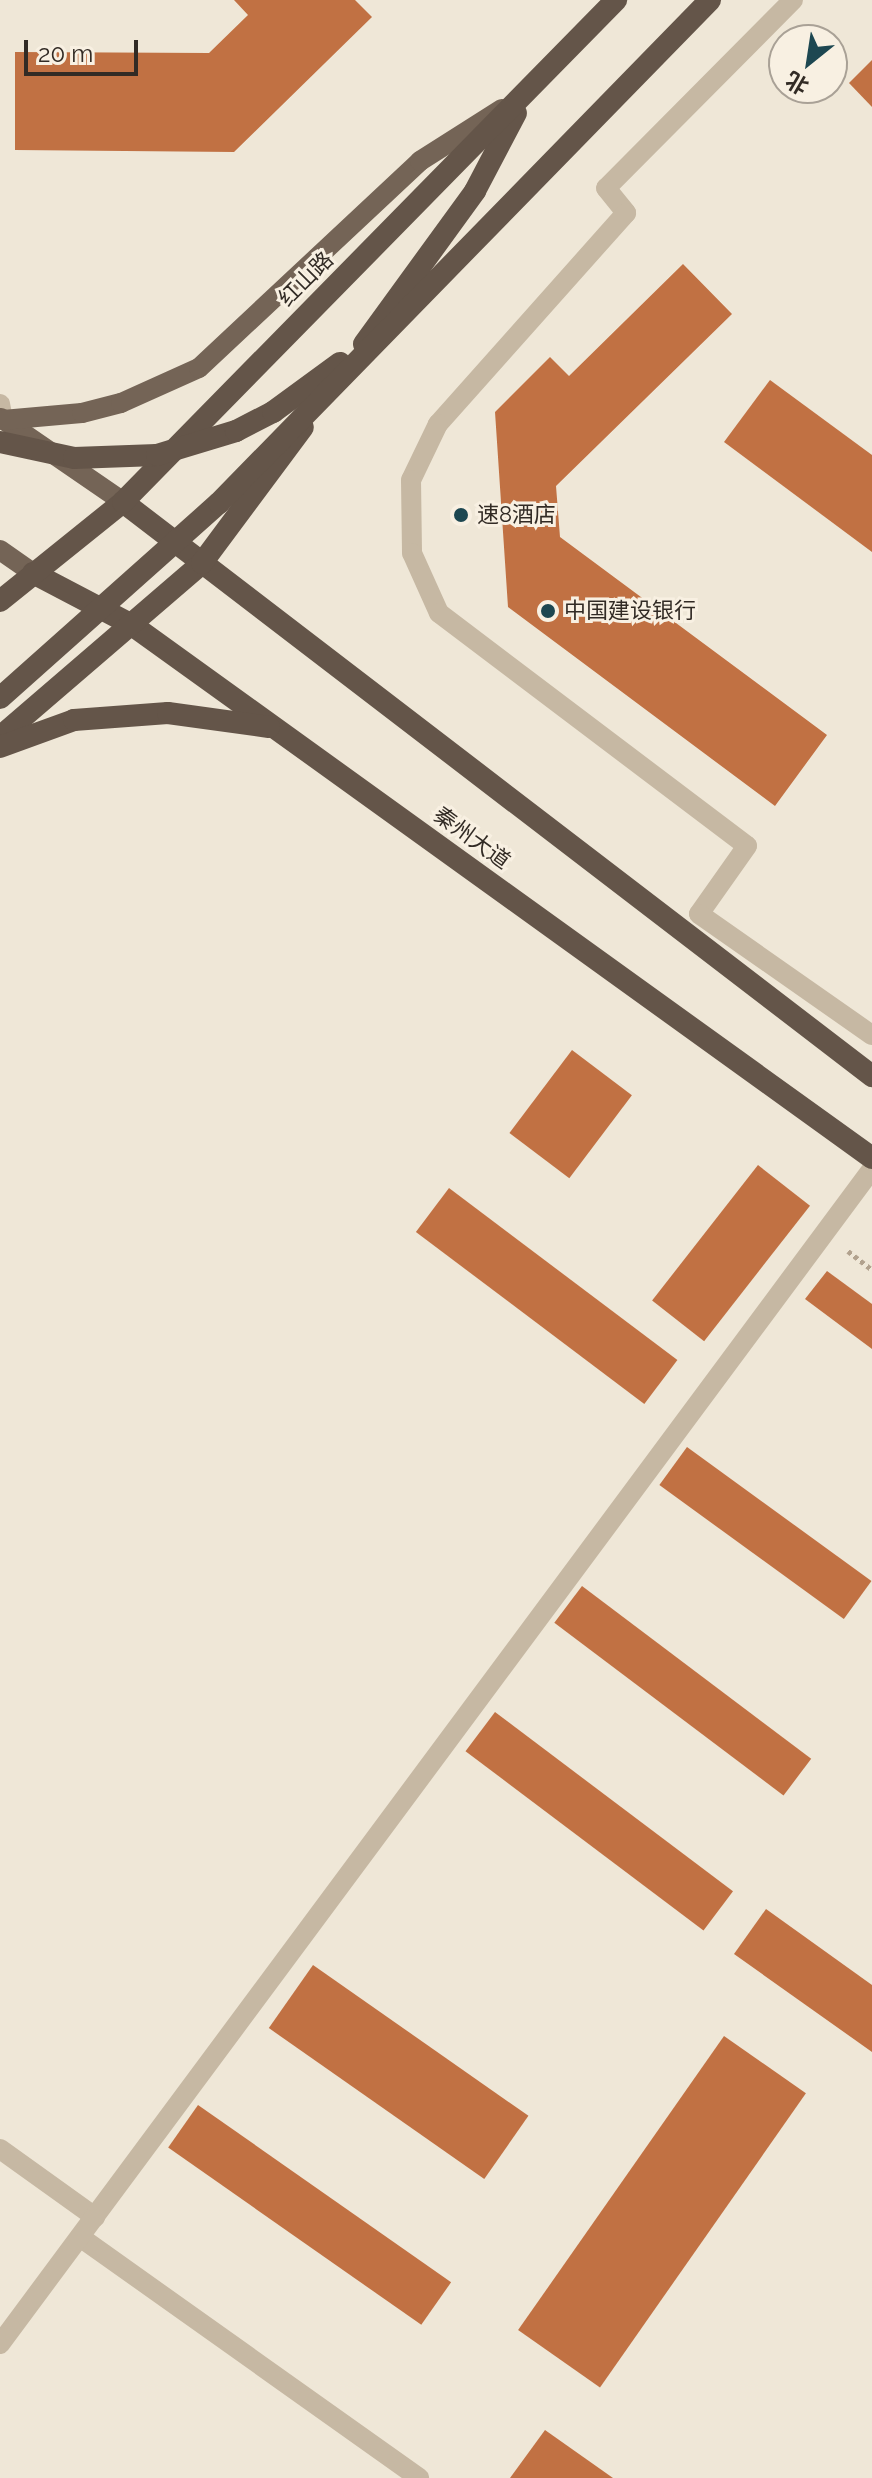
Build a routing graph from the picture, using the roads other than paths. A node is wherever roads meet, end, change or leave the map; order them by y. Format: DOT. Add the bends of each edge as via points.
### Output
graph roads {
  1 [pos="616,0"];
  2 [pos="710,0"];
  3 [pos="793,0"];
  4 [pos="525,94"];
  5 [pos="399,318"];
  6 [pos="1,414"];
  7 [pos="0,442"];
  8 [pos="123,502"];
  9 [pos="0,550"];
  10 [pos="0,560"];
  11 [pos="202,563"];
  12 [pos="33,573"];
  13 [pos="0,601"];
  14 [pos="132,625"];
  15 [pos="0,698"];
  16 [pos="274,728"];
  17 [pos="0,737"];
  18 [pos="0,747"];
  19 [pos="872,1035"];
  20 [pos="872,1076"];
  21 [pos="872,1158"];
  22 [pos="872,1169"];
  23 [pos="0,2149"];
  24 [pos="95,2217"];
  25 [pos="80,2237"];
  26 [pos="0,2344"];
  27 [pos="419,2478"];
  1 -- 4 [label="highway, 红山路"];
  2 -- 5 [label="highway, bridge"];
  3 -- 19 [label="lane" via="606,188 626,213 438,424 411,480 412,553 439,613 747,846 699,914"];
  4 -- 6 [label="main road" via="420,161 199,368 121,403 82,413"];
  4 -- 8 [label="highway, 红山路"];
  4 -- 11 [label="highway, 红山路" via="475,191"];
  5 -- 7 [label="highway, bridge" via="273,412 197,445 116,459 74,458"];
  5 -- 15 [label="highway, bridge" via="219,503"];
  6 -- 8 [label="main road"];
  8 -- 11 [label="highway"];
  8 -- 12 [label="highway, 红山路"];
  9 -- 12 [label="main road"];
  10 -- 12 [label="lane"];
  11 -- 14 [label="highway, 红山路"];
  11 -- 20 [label="highway"];
  12 -- 13 [label="highway, 红山路"];
  12 -- 14 [label="highway, 秦州大道"];
  14 -- 16 [label="highway, 秦州大道"];
  14 -- 17 [label="highway, 红山路"];
  16 -- 18 [label="highway" via="168,713 74,720"];
  16 -- 21 [label="highway, 秦州大道"];
  22 -- 24 [label="lane"];
  23 -- 24 [label="lane"];
  24 -- 25 [label="lane"];
  25 -- 26 [label="lane"];
  25 -- 27 [label="lane"];
}
